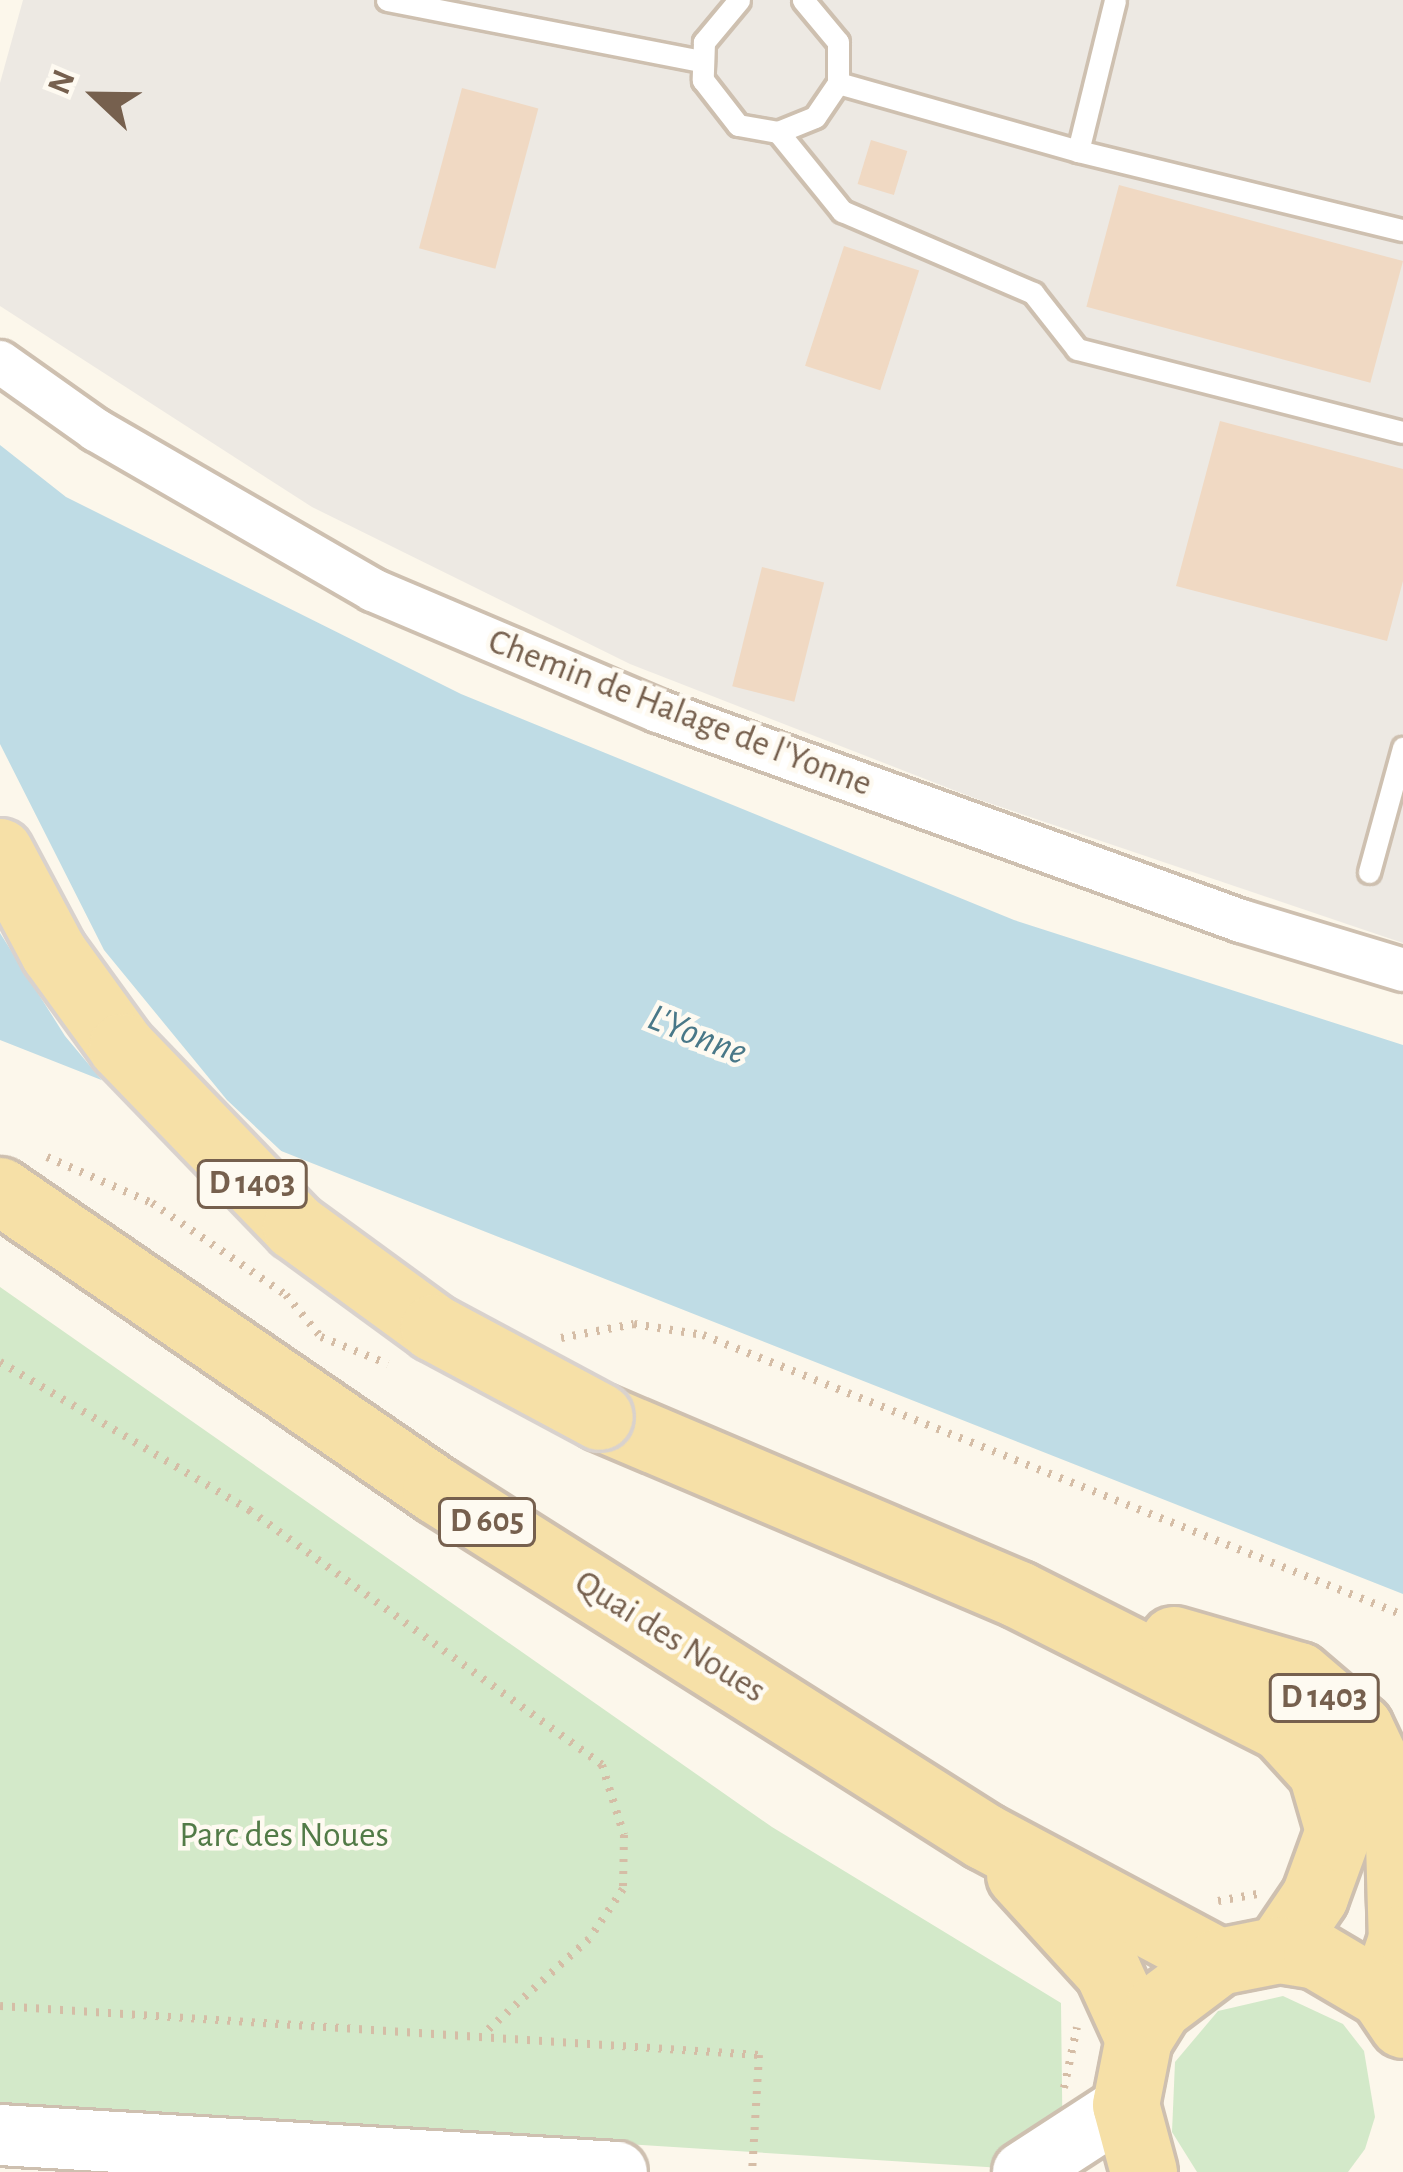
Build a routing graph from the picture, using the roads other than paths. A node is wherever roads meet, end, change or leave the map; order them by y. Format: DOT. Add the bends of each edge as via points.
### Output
graph roads {
  1 [pos="387,0"];
  2 [pos="739,0"];
  3 [pos="1115,0"];
  4 [pos="816,3"];
  5 [pos="700,61"];
  6 [pos="838,83"];
  7 [pos="778,132"];
  8 [pos="1078,151"];
  9 [pos="1403,230"];
  10 [pos="0,362"];
  11 [pos="1403,432"];
  12 [pos="1403,748"];
  13 [pos="0,852"];
  14 [pos="1369,872"];
  15 [pos="1403,970"];
  16 [pos="14,1172"];
  17 [pos="1019,1595"];
  18 [pos="1401,1808"];
  19 [pos="985,1837"];
  20 [pos="1243,1928"];
  21 [pos="1393,2010"];
  22 [pos="1139,2039"];
  23 [pos="1095,2105"];
  24 [pos="0,2135"];
  25 [pos="617,2172"];
  26 [pos="1023,2172"];
  27 [pos="1144,2172"];
  1 -- 5 [label="lane"];
  2 -- 5 [label="lane" via="712,24"];
  3 -- 8 [label="lane"];
  4 -- 6 [label="lane" via="838,42"];
  5 -- 7 [label="lane" via="723,113"];
  6 -- 7 [label="lane" via="815,117"];
  6 -- 8 [label="lane"];
  7 -- 11 [label="lane" via="842,211 1034,293 1077,349"];
  8 -- 9 [label="lane"];
  10 -- 15 [label="street, Chemin de Halage de l'Yonne" via="186,484 395,599 680,719 1241,921"];
  12 -- 14 [label="lane"];
  13 -- 17 [label="main road, D 1403, bridge" via="53,953 122,1047 296,1227 434,1328 600,1417"];
  16 -- 19 [label="main road, Quai des Noues / D 605" via="416,1477"];
  17 -- 18 [label="main road, D 1403" via="1299,1676 1360,1729"];
  17 -- 20 [label="main road, D 1403" via="1282,1728 1322,1772 1340,1832 1315,1897"];
  18 -- 21 [label="main road, D 1403" via="1402,1939"];
  19 -- 20 [label="main road, D 605"];
  19 -- 22 [label="main road, D 605" via="1108,1971"];
  20 -- 21 [label="main road" via="1334,1963"];
  20 -- 22 [label="main road" via="1159,2007"];
  22 -- 23 [label="main road"];
  23 -- 26 [label="main road"];
  23 -- 27 [label="main road"];
  24 -- 25 [label="main road"];
}
